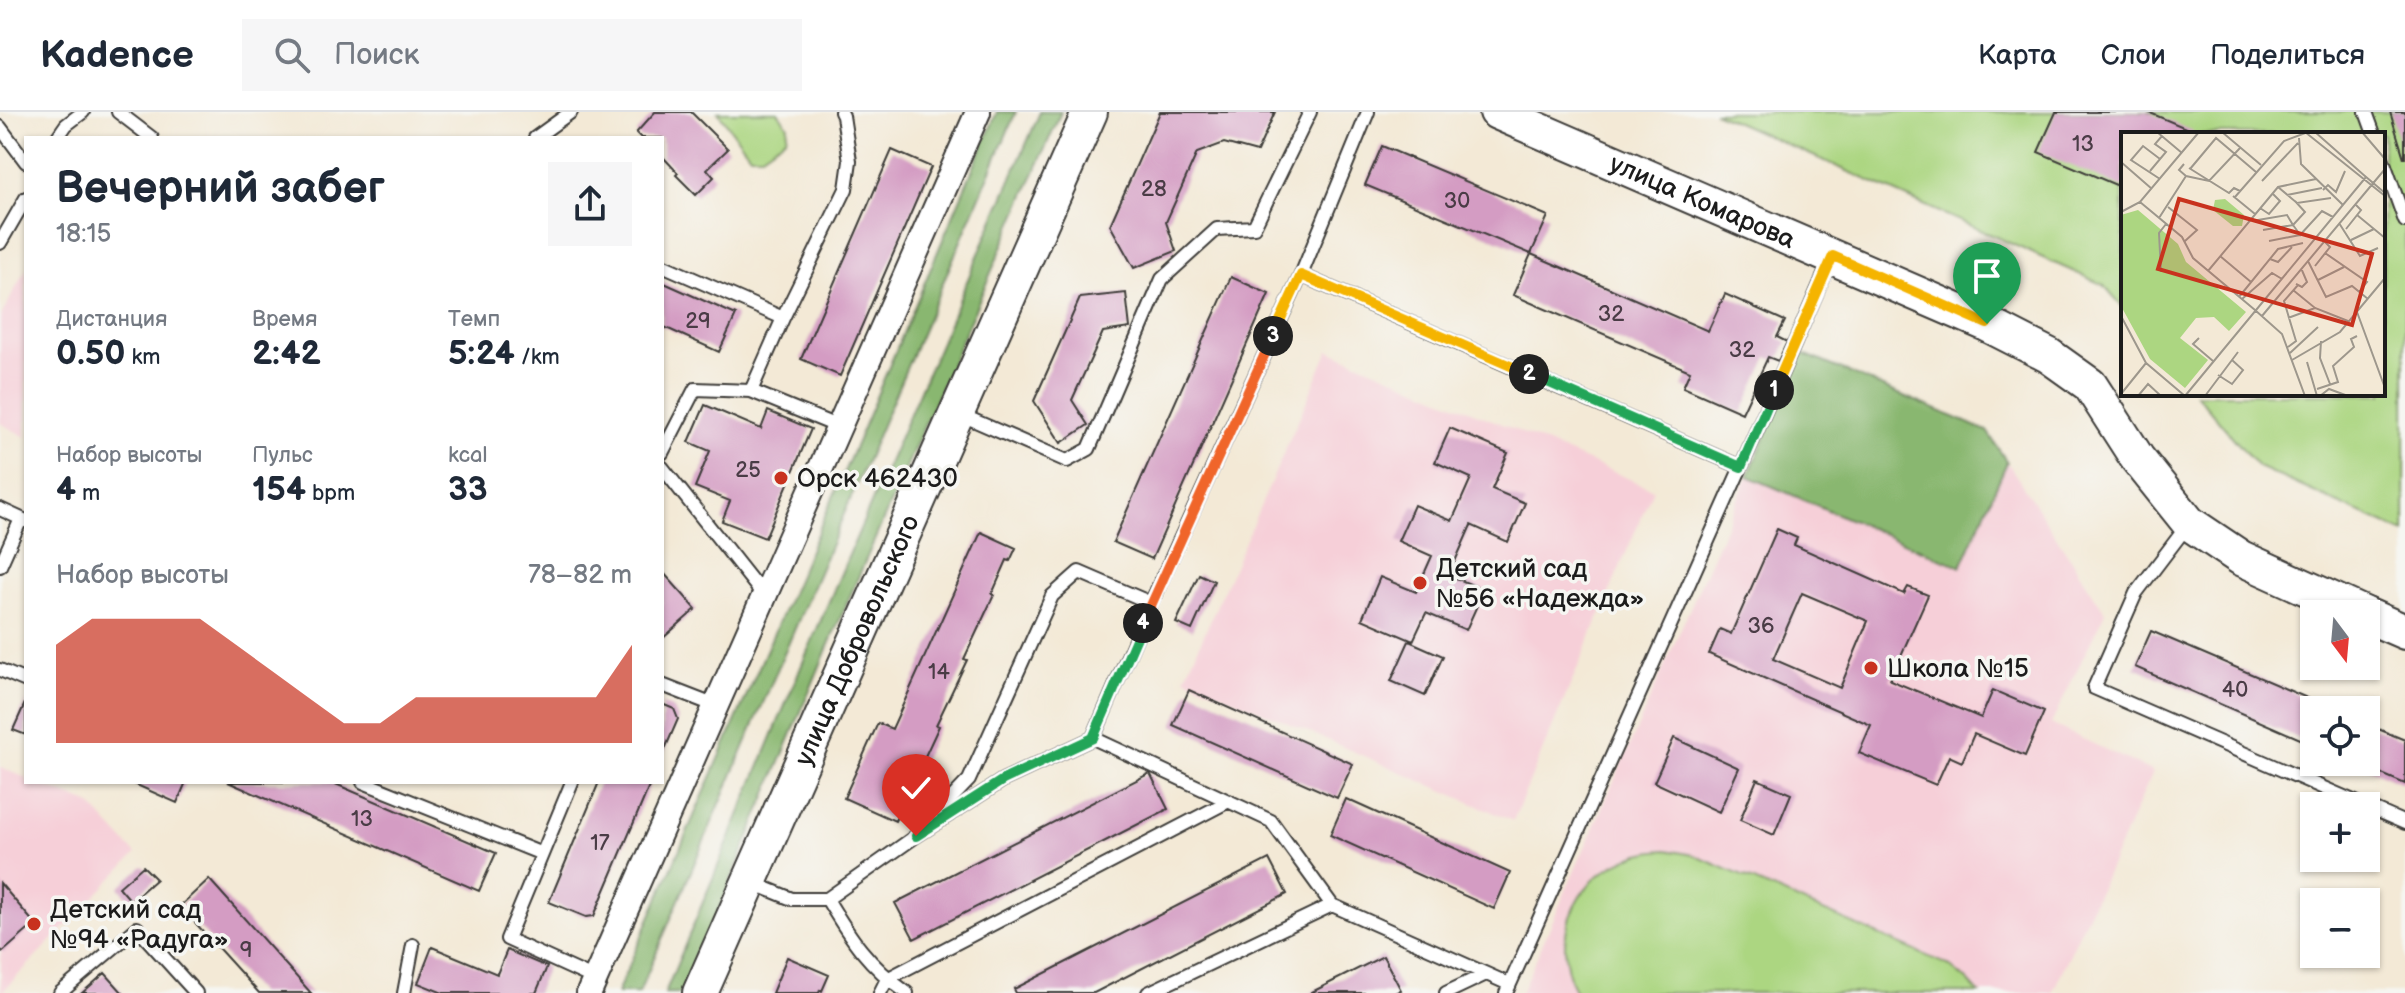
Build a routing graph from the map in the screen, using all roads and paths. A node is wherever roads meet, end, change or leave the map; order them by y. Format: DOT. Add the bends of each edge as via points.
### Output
graph roads {
  1 [pos="65,112"];
  2 [pos="83,112"];
  3 [pos="118,112"];
  4 [pos="571,112"];
  5 [pos="841,112"];
  6 [pos="978,112"];
  7 [pos="1090,112"];
  8 [pos="1310,112"];
  9 [pos="1368,112"];
  10 [pos="1497,112"];
  11 [pos="2366,112"];
  12 [pos="0,127"];
  13 [pos="2373,132"];
  14 [pos="57,136"];
  15 [pos="58,136"];
  16 [pos="149,136"];
  17 [pos="538,136"];
  18 [pos="24,159"];
  19 [pos="2385,166"];
  20 [pos="24,201"];
  21 [pos="2405,221"];
  22 [pos="0,243"];
  23 [pos="1833,256"];
  24 [pos="664,266"];
  25 [pos="1301,275"];
  26 [pos="783,318"];
  27 [pos="751,391"];
  28 [pos="957,413"];
  29 [pos="839,427"];
  30 [pos="664,449"];
  31 [pos="1741,467"];
  32 [pos="664,470"];
  33 [pos="0,509"];
  34 [pos="24,520"];
  35 [pos="2189,523"];
  36 [pos="0,566"];
  37 [pos="764,596"];
  38 [pos="2334,600"];
  39 [pos="1151,603"];
  40 [pos="2380,621"];
  41 [pos="2405,632"];
  42 [pos="0,670"];
  43 [pos="24,680"];
  44 [pos="664,686"];
  45 [pos="716,706"];
  46 [pos="1093,738"];
  47 [pos="368,784"];
  48 [pos="571,784"];
  49 [pos="2334,792"];
  50 [pos="1229,801"];
  51 [pos="2380,812"];
  52 [pos="2405,823"];
  53 [pos="916,836"];
  54 [pos="542,854"];
  55 [pos="749,881"];
  56 [pos="827,899"];
  57 [pos="1332,905"];
  58 [pos="413,945"];
  59 [pos="1486,974"];
  60 [pos="887,979"];
  61 [pos="592,986"];
  62 [pos="1508,988"];
  63 [pos="60,993"];
  64 [pos="196,993"];
  65 [pos="404,993"];
  66 [pos="700,993"];
  67 [pos="880,993"];
  68 [pos="907,993"];
  69 [pos="1148,993"];
  70 [pos="1446,993"];
  1 -- 14 [label="lane"];
  2 -- 15 [label="lane"];
  3 -- 16 [label="lane"];
  4 -- 17 [label="lane"];
  5 -- 26 [label="lane" via="850,161 846,189"];
  6 -- 29 [label="street"];
  7 -- 28 [label="street, улица Добровольского"];
  8 -- 28 [label="lane" via="1254,227 1217,229 1162,279 1089,449 1067,461"];
  9 -- 25 [label="lane"];
  10 -- 23 [label="street, улица Комарова"];
  11 -- 13 [label="lane"];
  12 -- 18 [label="lane"];
  19 -- 21 [label="lane"];
  20 -- 22 [label="lane"];
  23 -- 31 [label="lane"];
  23 -- 35 [label="street, улица Комарова" via="1987,324 2048,355 2090,385 2137,458"];
  24 -- 26 [label="lane"];
  25 -- 31 [label="lane"];
  25 -- 39 [label="lane"];
  26 -- 27 [label="lane"];
  27 -- 29 [label="lane"];
  27 -- 30 [label="lane" via="695,389"];
  28 -- 55 [label="street, улица Добровольского"];
  29 -- 37 [label="street"];
  31 -- 62 [label="lane"];
  32 -- 37 [label="lane"];
  33 -- 34 [label="lane"];
  34 -- 36 [label="lane"];
  35 -- 38 [label="street, улица Комарова" via="2241,558"];
  35 -- 49 [label="lane" via="2136,593 2094,688"];
  37 -- 45 [label="street"];
  39 -- 46 [label="lane"];
  39 -- 53 [label="lane" via="1079,572 1052,596 969,780"];
  40 -- 41 [label="street, улица Комарова"];
  42 -- 43 [label="lane"];
  44 -- 45 [label="lane"];
  45 -- 61 [label="street"];
  46 -- 50 [label="lane"];
  46 -- 53 [label="lane" via="1003,780"];
  47 -- 54 [label="lane"];
  48 -- 54 [label="lane"];
  50 -- 57 [label="lane" via="1271,821"];
  50 -- 60 [label="lane"];
  51 -- 52 [label="lane"];
  53 -- 56 [label="lane"];
  54 -- 61 [label="lane" via="507,939"];
  55 -- 56 [label="lane" via="792,899"];
  55 -- 66 [label="street, улица Добровольского"];
  56 -- 60 [label="lane" via="856,947"];
  57 -- 59 [label="lane"];
  57 -- 69 [label="lane"];
  58 -- 65 [label="lane"];
  59 -- 62 [label="lane"];
  59 -- 70 [label="lane"];
  60 -- 67 [label="lane"];
  60 -- 68 [label="lane"];
  63 -- 64 [label="lane" via="137,928"];
}
